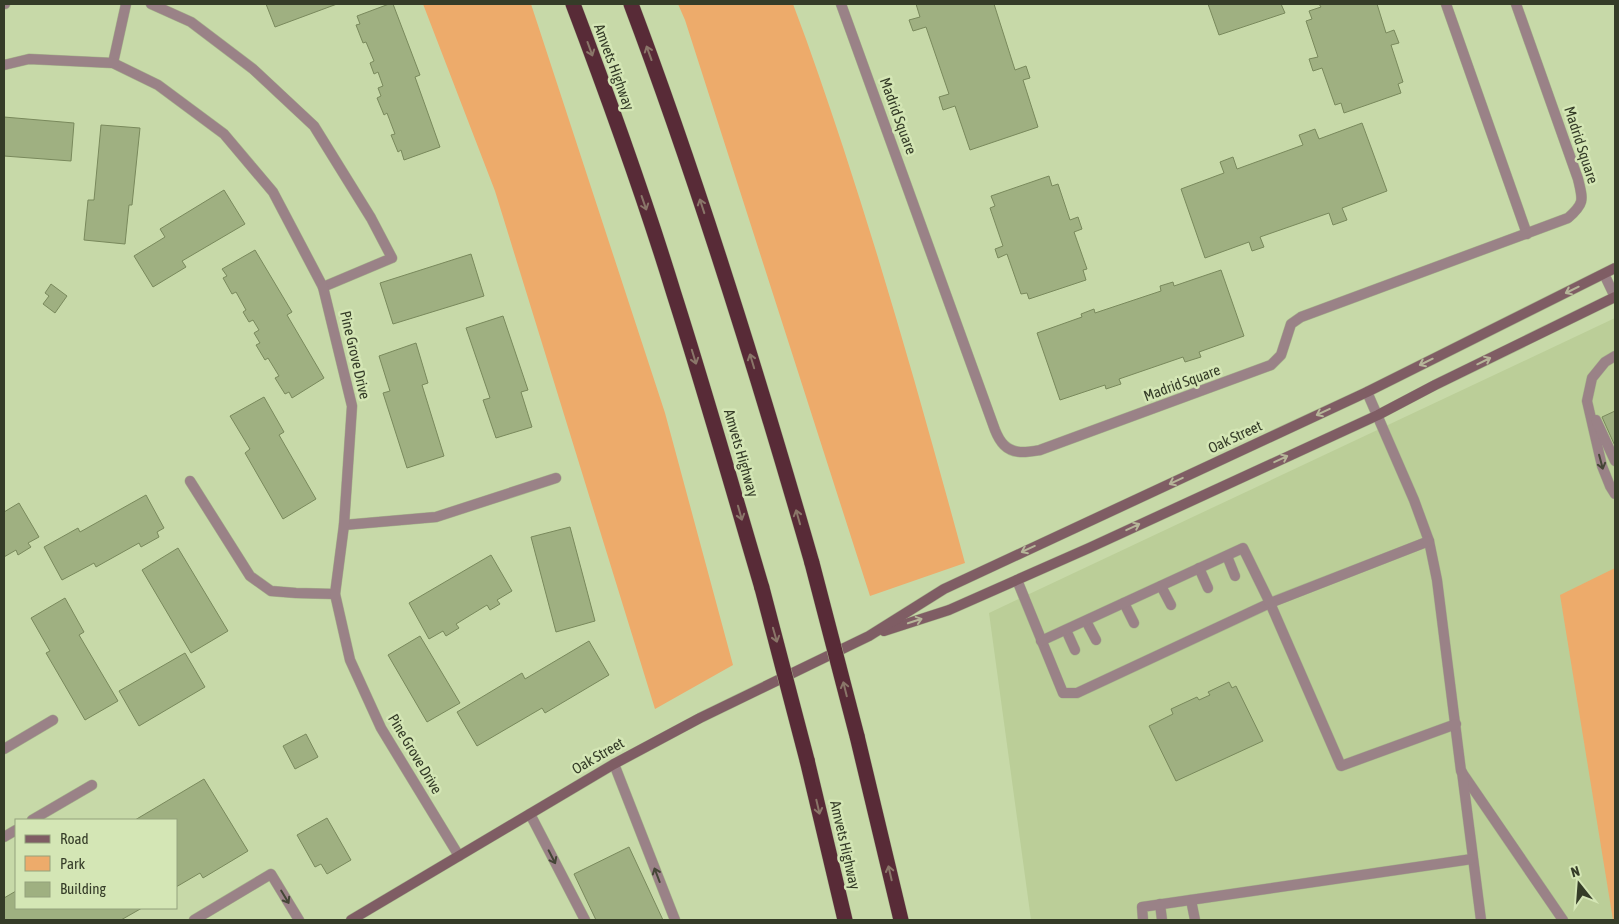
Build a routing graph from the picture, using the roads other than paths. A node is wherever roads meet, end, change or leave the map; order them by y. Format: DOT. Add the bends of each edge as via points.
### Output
graph roads {
  1 [pos="126,4"];
  2 [pos="151,4"];
  3 [pos="573,4"];
  4 [pos="631,4"];
  5 [pos="841,4"];
  6 [pos="1446,4"];
  7 [pos="1516,4"];
  8 [pos="113,62"];
  9 [pos="4,65"];
  10 [pos="1527,234"];
  11 [pos="1615,268"];
  12 [pos="1604,274"];
  13 [pos="323,287"];
  14 [pos="1615,297"];
  15 [pos="1615,356"];
  16 [pos="1367,392"];
  17 [pos="1587,401"];
  18 [pos="1378,415"];
  19 [pos="1615,461"];
  20 [pos="556,478"];
  21 [pos="190,482"];
  22 [pos="1615,494"];
  23 [pos="344,525"];
  24 [pos="1429,541"];
  25 [pos="1227,556"];
  26 [pos="1199,568"];
  27 [pos="1235,576"];
  28 [pos="1017,580"];
  29 [pos="1161,586"];
  30 [pos="1208,588"];
  31 [pos="336,594"];
  32 [pos="1124,603"];
  33 [pos="1270,603"];
  34 [pos="1171,606"];
  35 [pos="1086,620"];
  36 [pos="1134,623"];
  37 [pos="1066,630"];
  38 [pos="869,636"];
  39 [pos="1096,640"];
  40 [pos="1041,641"];
  41 [pos="1075,650"];
  42 [pos="53,720"];
  43 [pos="1456,724"];
  44 [pos="4,749"];
  45 [pos="614,764"];
  46 [pos="1462,771"];
  47 [pos="92,785"];
  48 [pos="530,814"];
  49 [pos="34,819"];
  50 [pos="15,831"];
  51 [pos="4,837"];
  52 [pos="459,856"];
  53 [pos="1472,859"];
  54 [pos="1191,900"];
  55 [pos="1160,904"];
  56 [pos="355,919"];
  57 [pos="194,920"];
  58 [pos="299,920"];
  59 [pos="585,920"];
  60 [pos="675,920"];
  61 [pos="845,920"];
  62 [pos="901,920"];
  63 [pos="1144,920"];
  64 [pos="1162,920"];
  65 [pos="1195,920"];
  66 [pos="1481,920"];
  67 [pos="1563,920"];
  1 -- 8 [label="street"];
  2 -- 13 [label="street" via="190,22 253,69 314,126 371,218 392,258"];
  3 -- 61 [label="highway, Amvets Highway, one-way, bridge" via="674,292 717,432 762,588"];
  62 -- 4 [label="highway, one-way, bridge" via="812,564 769,416 681,141"];
  5 -- 10 [label="street, Madrid Square" via="995,430 1003,445 1014,451 1040,450 1256,372 1271,365 1281,355 1291,324 1301,317"];
  6 -- 10 [label="street"];
  7 -- 10 [label="street, Madrid Square" via="1582,196 1579,208 1568,218"];
  8 -- 9 [label="street, Pine Grove Drive" via="29,58"];
  8 -- 13 [label="street, Pine Grove Drive" via="158,85 224,134 273,192"];
  11 -- 12 [label="main road, Oak Street"];
  12 -- 14 [label="street"];
  12 -- 16 [label="main road, Oak Street, one-way"];
  13 -- 23 [label="street, Pine Grove Drive" via="352,406"];
  18 -- 14 [label="main road, Oak Street, one-way"];
  15 -- 17 [label="street" via="1605,362 1592,378"];
  16 -- 18 [label="street"];
  16 -- 38 [label="main road, Oak Street, one-way" via="944,589"];
  17 -- 19 [label="street"];
  17 -- 22 [label="street, one-way" via="1602,466"];
  18 -- 24 [label="street"];
  28 -- 18 [label="main road, Oak Street, one-way"];
  20 -- 23 [label="street" via="436,517"];
  21 -- 31 [label="street" via="250,576 271,591"];
  23 -- 31 [label="street, Pine Grove Drive"];
  24 -- 33 [label="street"];
  24 -- 43 [label="street"];
  25 -- 26 [label="street"];
  25 -- 27 [label="street"];
  25 -- 33 [label="street" via="1243,548"];
  26 -- 29 [label="street"];
  26 -- 30 [label="street"];
  38 -- 28 [label="main road, Oak Street, one-way" via="948,610"];
  28 -- 40 [label="street"];
  29 -- 32 [label="street"];
  29 -- 34 [label="street"];
  31 -- 52 [label="street, Pine Grove Drive" via="350,660 381,728"];
  32 -- 35 [label="street"];
  32 -- 36 [label="street"];
  33 -- 40 [label="street" via="1249,609 1110,672 1077,693 1063,693"];
  33 -- 43 [label="street" via="1341,766"];
  35 -- 37 [label="street"];
  35 -- 39 [label="street"];
  37 -- 40 [label="street"];
  37 -- 41 [label="street"];
  38 -- 45 [label="main road, Oak Street" via="700,718"];
  42 -- 44 [label="street"];
  43 -- 46 [label="street"];
  45 -- 48 [label="main road, Oak Street"];
  60 -- 45 [label="street, one-way"];
  46 -- 53 [label="street"];
  46 -- 67 [label="street"];
  47 -- 49 [label="street"];
  48 -- 52 [label="main road, Oak Street"];
  48 -- 59 [label="street, one-way"];
  50 -- 51 [label="street"];
  52 -- 56 [label="main road, Oak Street"];
  53 -- 54 [label="street"];
  53 -- 66 [label="street"];
  54 -- 55 [label="street"];
  54 -- 65 [label="street"];
  55 -- 63 [label="street" via="1142,907"];
  55 -- 64 [label="street"];
  57 -- 58 [label="street, one-way" via="271,874"];
}
